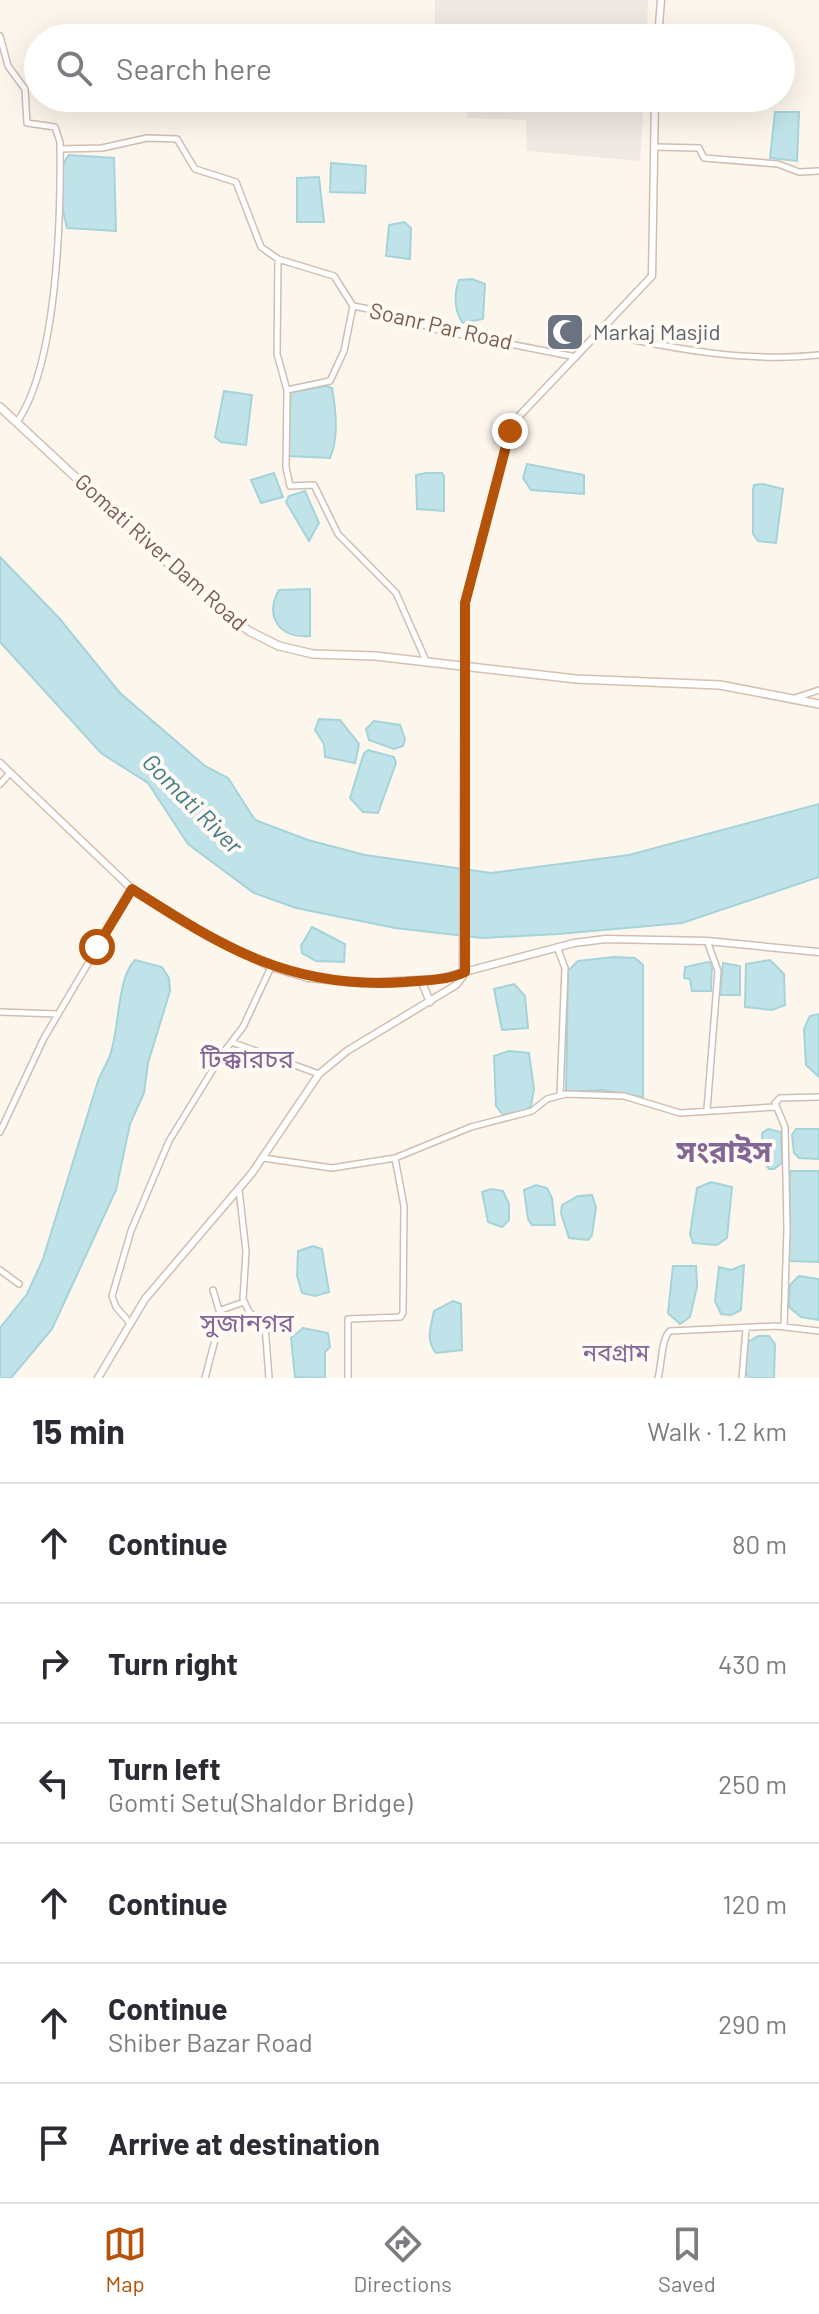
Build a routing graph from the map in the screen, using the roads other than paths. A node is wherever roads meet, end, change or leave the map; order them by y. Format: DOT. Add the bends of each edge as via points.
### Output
graph roads {
  1 [pos="661,0"];
  2 [pos="659,24"];
  3 [pos="0,36"];
  4 [pos="24,88"];
  5 [pos="26,112"];
  6 [pos="655,112"];
  7 [pos="654,147"];
  8 [pos="60,149"];
  9 [pos="819,171"];
  10 [pos="278,259"];
  11 [pos="353,306"];
  12 [pos="600,333"];
  13 [pos="819,355"];
  14 [pos="576,357"];
  15 [pos="287,390"];
  16 [pos="0,407"];
  17 [pos="17,422"];
  18 [pos="427,664"];
  19 [pos="463,669"];
  20 [pos="819,690"];
  21 [pos="794,698"];
  22 [pos="819,704"];
  23 [pos="0,763"];
  24 [pos="10,773"];
  25 [pos="0,784"];
  26 [pos="132,889"];
  27 [pos="707,941"];
  28 [pos="557,947"];
  29 [pos="819,952"];
  30 [pos="271,967"];
  31 [pos="465,972"];
  32 [pos="421,980"];
  33 [pos="430,1002"];
  34 [pos="0,1012"];
  35 [pos="58,1014"];
  36 [pos="234,1043"];
  37 [pos="319,1074"];
  38 [pos="560,1095"];
  39 [pos="819,1097"];
  40 [pos="775,1107"];
  41 [pos="707,1110"];
  42 [pos="0,1132"];
  43 [pos="263,1158"];
  44 [pos="395,1158"];
  45 [pos="239,1189"];
  46 [pos="0,1270"];
  47 [pos="19,1284"];
  48 [pos="213,1290"];
  49 [pos="244,1302"];
  50 [pos="221,1310"];
  51 [pos="129,1322"];
  52 [pos="784,1326"];
  53 [pos="746,1329"];
  54 [pos="819,1331"];
  55 [pos="98,1378"];
  56 [pos="205,1378"];
  57 [pos="269,1378"];
  58 [pos="348,1378"];
  59 [pos="658,1378"];
  60 [pos="742,1378"];
  1 -- 2 [label="street"];
  3 -- 4 [label="street" via="8,66"];
  5 -- 8 [label="street" via="27,123 55,127"];
  6 -- 7 [label="street"];
  7 -- 9 [label="street" via="699,148 704,158"];
  7 -- 12 [label="street" via="652,276"];
  8 -- 10 [label="street" via="177,139 195,169 236,182 261,247"];
  8 -- 17 [label="street" via="59,254 35,380"];
  10 -- 11 [label="street" via="334,276"];
  10 -- 15 [label="street" via="277,354"];
  11 -- 14 [label="street, Soanr Par Road" via="438,330"];
  11 -- 15 [label="street" via="344,351 330,381"];
  12 -- 13 [label="street" via="758,358"];
  12 -- 14 [label="street"];
  14 -- 19 [label="street" via="510,431 467,594"];
  15 -- 18 [label="street" via="290,486 314,485 338,534 396,593"];
  16 -- 17 [label="main road, Gomati River Dam Road"];
  17 -- 18 [label="main road, Gomati River Dam Road" via="200,593 249,631 313,654"];
  18 -- 19 [label="main road, Gomati River Dam Road"];
  19 -- 21 [label="main road, Gomati River Dam Road" via="720,685"];
  19 -- 31 [label="street"];
  20 -- 21 [label="street"];
  21 -- 22 [label="main road, Gomati River Dam Road"];
  23 -- 24 [label="street"];
  24 -- 25 [label="street"];
  24 -- 26 [label="street"];
  26 -- 30 [label="street"];
  26 -- 35 [label="street"];
  27 -- 28 [label="street" via="606,939"];
  27 -- 29 [label="street"];
  27 -- 41 [label="street" via="718,964"];
  28 -- 31 [label="street"];
  28 -- 38 [label="street" via="565,978"];
  30 -- 32 [label="street" via="334,981"];
  30 -- 36 [label="street"];
  31 -- 32 [label="street"];
  31 -- 33 [label="street" via="456,985"];
  32 -- 33 [label="street"];
  33 -- 37 [label="street" via="347,1051"];
  34 -- 35 [label="street"];
  35 -- 42 [label="street"];
  36 -- 37 [label="street"];
  36 -- 51 [label="street" via="169,1141 131,1231 112,1296"];
  37 -- 43 [label="street"];
  38 -- 41 [label="street" via="600,1093 631,1097 672,1112"];
  38 -- 44 [label="street" via="532,1111 471,1127"];
  39 -- 40 [label="street" via="780,1098"];
  40 -- 41 [label="street"];
  40 -- 52 [label="street" via="785,1127"];
  43 -- 44 [label="street" via="332,1168"];
  43 -- 45 [label="street"];
  44 -- 58 [label="street" via="404,1206 403,1313 348,1319"];
  45 -- 49 [label="street" via="246,1251"];
  45 -- 51 [label="street"];
  46 -- 47 [label="street"];
  48 -- 50 [label="street"];
  49 -- 50 [label="street"];
  49 -- 57 [label="street" via="265,1325"];
  50 -- 56 [label="street"];
  51 -- 55 [label="street"];
  52 -- 53 [label="street"];
  52 -- 54 [label="street"];
  53 -- 59 [label="street" via="667,1332"];
  53 -- 60 [label="street"];
}
